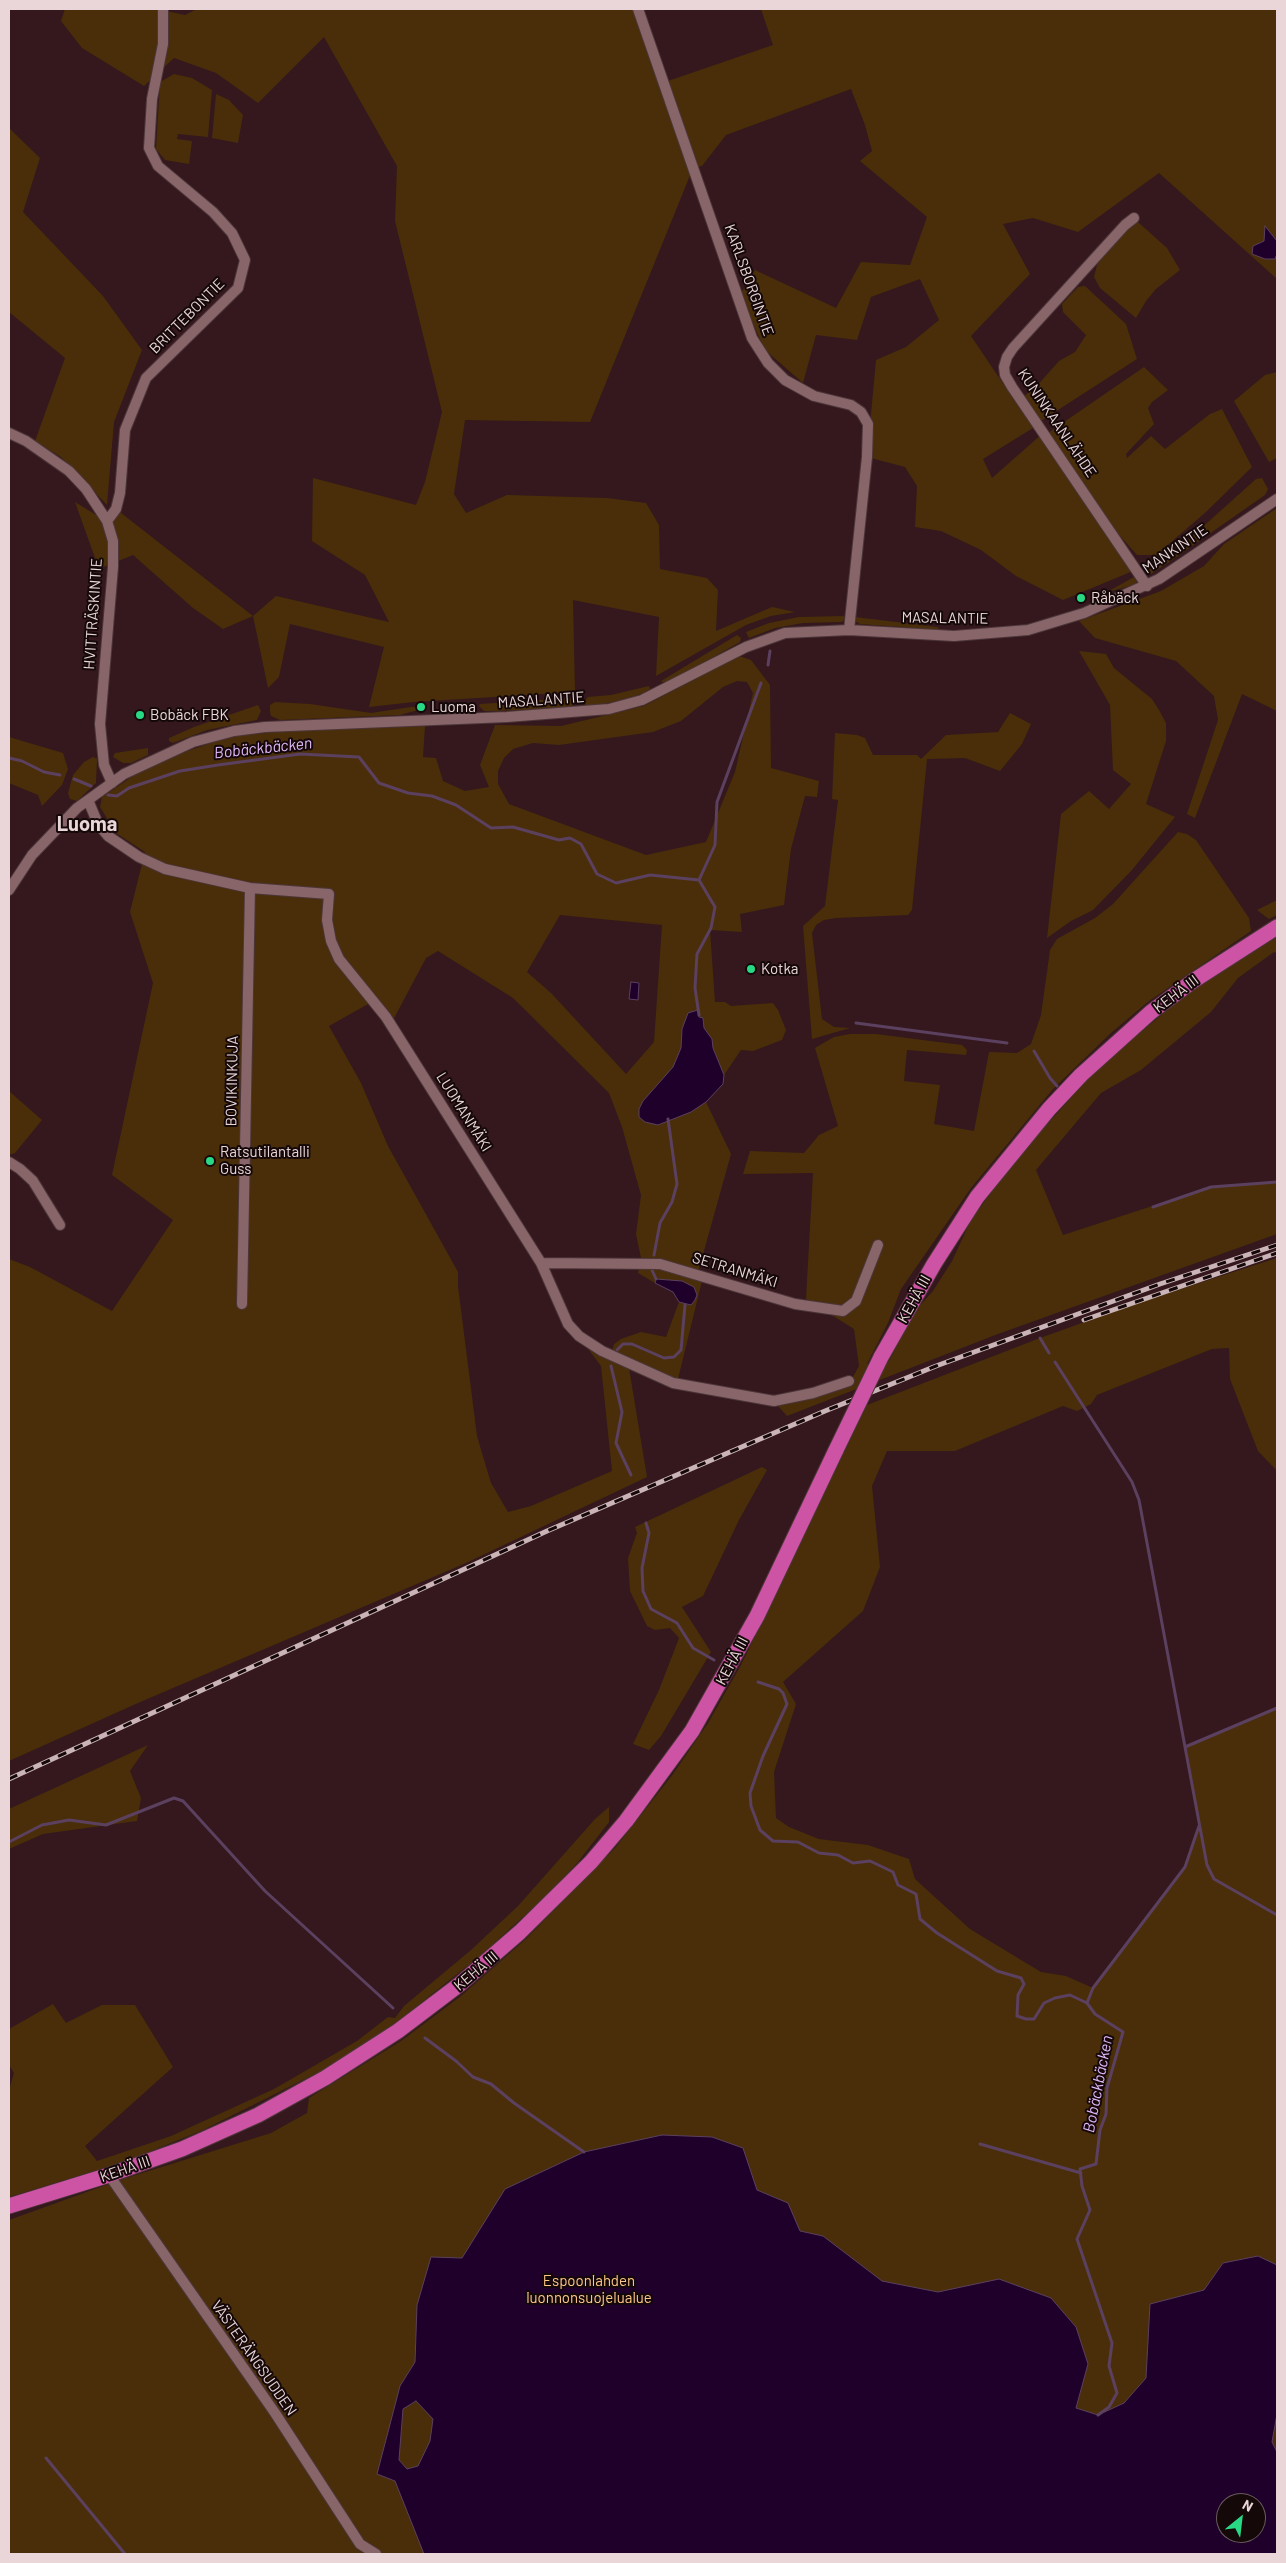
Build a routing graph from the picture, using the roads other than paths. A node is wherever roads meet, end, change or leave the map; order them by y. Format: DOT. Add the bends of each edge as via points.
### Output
graph roads {
  1 [pos="163,9"];
  2 [pos="638,9"];
  3 [pos="1134,218"];
  4 [pos="9,433"];
  5 [pos="1277,499"];
  6 [pos="107,521"];
  7 [pos="1147,586"];
  8 [pos="1084,612"];
  9 [pos="849,630"];
  10 [pos="112,783"];
  11 [pos="88,800"];
  12 [pos="250,888"];
  13 [pos="9,890"];
  14 [pos="1277,927"];
  15 [pos="9,1162"];
  16 [pos="60,1225"];
  17 [pos="878,1245"];
  18 [pos="541,1262"];
  19 [pos="242,1304"];
  20 [pos="849,1381"];
  21 [pos="109,2175"];
  22 [pos="9,2206"];
  23 [pos="376,2554"];
  1 -- 6 [label="street, BRITTEBONTIE" via="163,44 152,98 149,148 158,166 213,212 232,233 245,260 238,288 146,378 125,430 120,494 116,509"];
  2 -- 9 [label="street, KARLSBORGINTIE" via="752,338 768,363 785,380 814,396 851,405 861,412 868,424"];
  3 -- 7 [label="street, KUNINKAANLÄHDE" via="1013,348 1004,367 1012,387"];
  4 -- 6 [label="street, HVITTRÄSKINTIE" via="34,446 69,472 86,489"];
  5 -- 7 [label="street, MANKINTIE"];
  6 -- 10 [label="street, HVITTRÄSKINTIE" via="113,567 100,724 104,765"];
  7 -- 8 [label="street, MANKINTIE"];
  8 -- 9 [label="street, MASALANTIE" via="1028,630 999,634 954,636"];
  9 -- 10 [label="street, MASALANTIE" via="785,633 746,648 642,700 609,710 234,731 193,742 156,757"];
  10 -- 11 [label="street, MASALANTIE"];
  11 -- 12 [label="street, LUOMANMÄKI" via="98,824 108,836 139,857 165,869"];
  11 -- 13 [label="street, MASALANTIE" via="56,827"];
  12 -- 18 [label="street, LUOMANMÄKI" via="329,894 327,920 339,959 386,1017"];
  12 -- 19 [label="street, BOVIKINKUJA"];
  14 -- 21 [label="highway, KEHÄ III, bridge" via="1193,980 1081,1075 1013,1150 977,1197 881,1357 757,1616 692,1731 626,1821 591,1862 526,1926 460,1984 398,2031 326,2078 182,2149"];
  15 -- 16 [label="street" via="32,1181"];
  17 -- 18 [label="street, SETRANMÄKI" via="856,1301 843,1311 794,1304 660,1264"];
  18 -- 20 [label="street, LUOMANMÄKI" via="568,1324 579,1336 653,1376 672,1383 774,1402"];
  21 -- 22 [label="highway, KEHÄ III"];
  21 -- 23 [label="street, VÄSTERÄNGSUDDEN" via="275,2413 360,2544"];
}
